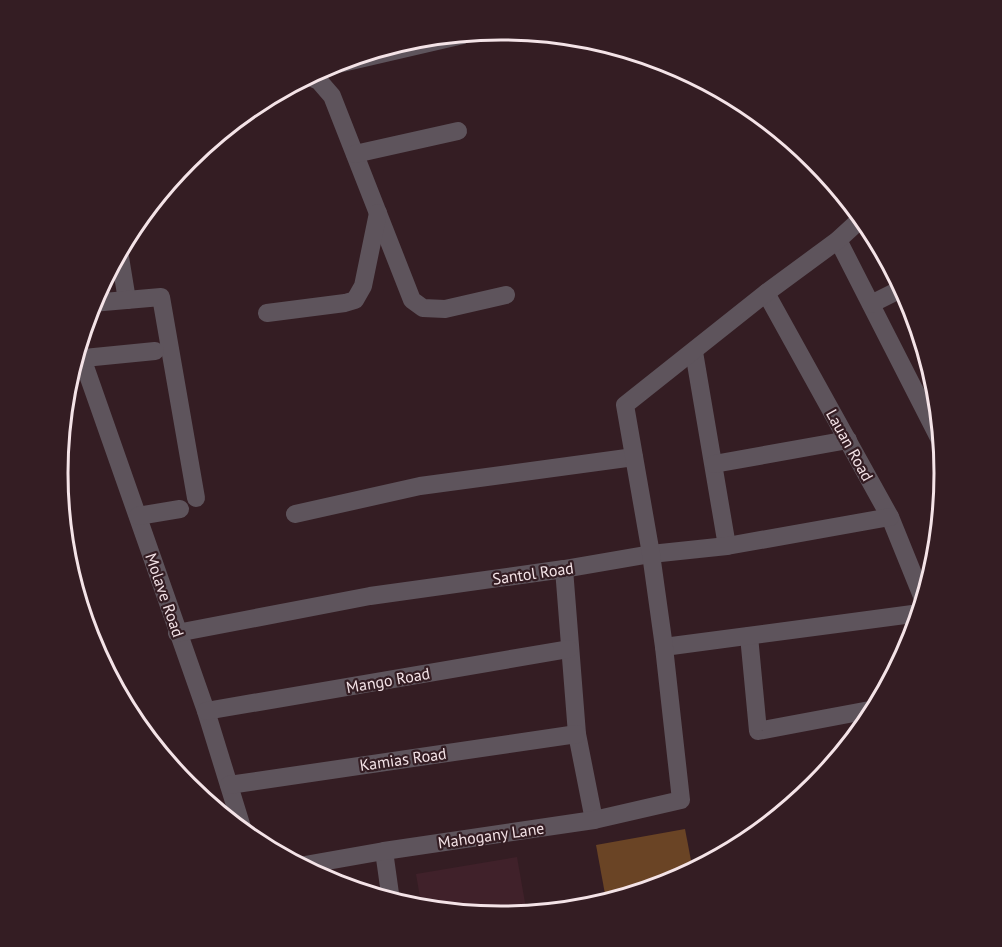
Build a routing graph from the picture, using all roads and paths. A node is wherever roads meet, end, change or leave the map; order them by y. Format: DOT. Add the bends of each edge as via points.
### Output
graph roads {
  1 [pos="318,81"];
  2 [pos="458,131"];
  3 [pos="355,154"];
  4 [pos="378,213"];
  5 [pos="855,224"];
  6 [pos="838,240"];
  7 [pos="121,266"];
  8 [pos="894,292"];
  9 [pos="766,293"];
  10 [pos="506,296"];
  11 [pos="127,300"];
  12 [pos="104,302"];
  13 [pos="871,303"];
  14 [pos="267,313"];
  15 [pos="156,351"];
  16 [pos="694,351"];
  17 [pos="84,358"];
  18 [pos="81,368"];
  19 [pos="930,421"];
  20 [pos="848,440"];
  21 [pos="634,457"];
  22 [pos="714,464"];
  23 [pos="196,498"];
  24 [pos="180,509"];
  25 [pos="295,514"];
  26 [pos="138,516"];
  27 [pos="890,517"];
  28 [pos="728,546"];
  29 [pos="651,554"];
  30 [pos="564,569"];
  31 [pos="919,588"];
  32 [pos="911,614"];
  33 [pos="177,633"];
  34 [pos="749,636"];
  35 [pos="664,647"];
  36 [pos="569,649"];
  37 [pos="206,711"];
  38 [pos="862,712"];
  39 [pos="577,734"];
  40 [pos="229,785"];
  41 [pos="239,819"];
  42 [pos="594,820"];
  43 [pos="384,851"];
  44 [pos="313,864"];
  45 [pos="390,892"];
  1 -- 3 [label="street" via="332,96"];
  2 -- 3 [label="street"];
  3 -- 4 [label="street"];
  4 -- 10 [label="street" via="412,300 423,308 445,309"];
  4 -- 14 [label="street" via="363,286 355,300"];
  5 -- 6 [label="street"];
  6 -- 9 [label="street"];
  6 -- 13 [label="street"];
  7 -- 11 [label="street"];
  8 -- 13 [label="street"];
  9 -- 16 [label="street"];
  9 -- 20 [label="street, Lauan Road"];
  11 -- 12 [label="street"];
  11 -- 23 [label="street" via="161,297"];
  13 -- 19 [label="street"];
  15 -- 17 [label="street"];
  16 -- 21 [label="street" via="625,405"];
  16 -- 22 [label="street"];
  18 -- 26 [label="street, Molave Road"];
  20 -- 22 [label="street"];
  20 -- 27 [label="street, Lauan Road"];
  21 -- 25 [label="street" via="420,486"];
  21 -- 29 [label="street"];
  22 -- 28 [label="street"];
  24 -- 26 [label="street"];
  26 -- 33 [label="street, Molave Road"];
  27 -- 28 [label="street, Santol Road"];
  27 -- 31 [label="street, Lauan Road"];
  28 -- 29 [label="street, Santol Road"];
  29 -- 30 [label="street, Santol Road"];
  29 -- 35 [label="street"];
  30 -- 33 [label="street, Santol Road" via="370,596"];
  30 -- 36 [label="street"];
  32 -- 34 [label="street"];
  33 -- 37 [label="street, Molave Road"];
  34 -- 35 [label="street"];
  34 -- 38 [label="street" via="758,731"];
  35 -- 42 [label="street, Mahogany Lane" via="681,800"];
  36 -- 37 [label="street, Mango Road"];
  36 -- 39 [label="street"];
  37 -- 40 [label="street, Molave Road"];
  39 -- 40 [label="street, Kamias Road"];
  39 -- 42 [label="street"];
  40 -- 41 [label="street, Molave Road"];
  42 -- 43 [label="street, Mahogany Lane"];
  43 -- 44 [label="street, Mahogany Lane"];
  43 -- 45 [label="street"];
}
